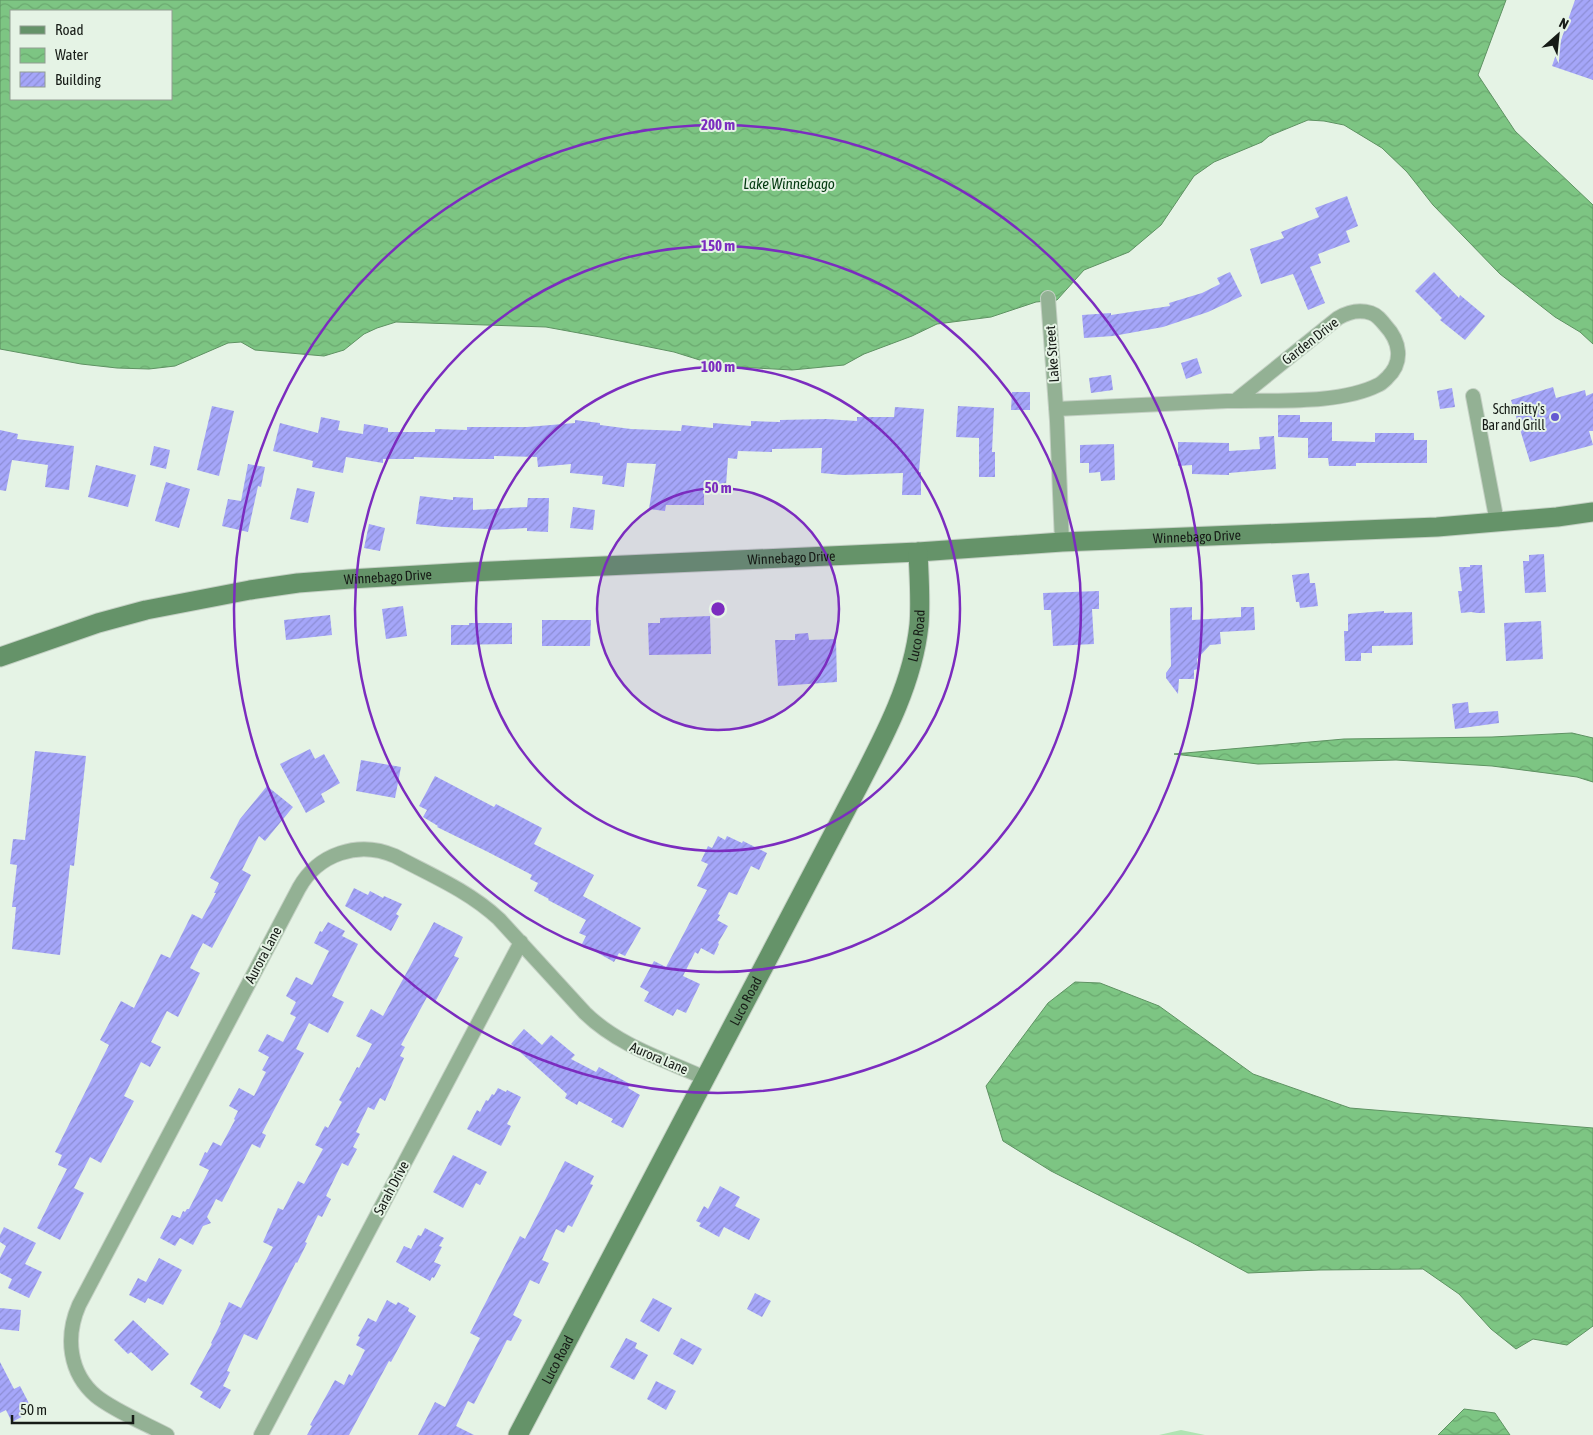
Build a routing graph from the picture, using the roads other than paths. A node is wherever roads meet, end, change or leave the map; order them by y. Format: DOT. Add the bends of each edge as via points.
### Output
graph roads {
  1 [pos="1048,298"];
  2 [pos="1473,396"];
  3 [pos="1235,401"];
  4 [pos="1056,409"];
  5 [pos="1593,512"];
  6 [pos="1497,522"];
  7 [pos="1062,542"];
  8 [pos="918,552"];
  9 [pos="0,657"];
  10 [pos="521,942"];
  11 [pos="706,1078"];
  12 [pos="167,1435"];
  13 [pos="261,1435"];
  14 [pos="518,1435"];
  1 -- 4 [label="street, Lake Street"];
  2 -- 6 [label="street"];
  3 -- 3 [label="street, Garden Drive" via="1354,394 1380,385 1394,371 1399,356 1393,334 1376,315 1364,312 1346,314"];
  3 -- 4 [label="street, Garden Drive"];
  4 -- 7 [label="street"];
  5 -- 6 [label="main road, Winnebago Drive"];
  6 -- 7 [label="main road, Winnebago Drive"];
  7 -- 8 [label="main road, Winnebago Drive"];
  8 -- 9 [label="main road, Winnebago Drive" via="298,583 146,610"];
  8 -- 11 [label="main road, Luco Road" via="919,624 896,710"];
  10 -- 11 [label="street, Aurora Lane" via="585,1013 608,1033 621,1042"];
  10 -- 12 [label="street, Aurora Lane" via="476,899 384,852 365,849 338,854 318,865 303,882 73,1320 72,1354 78,1372 89,1388 103,1401"];
  10 -- 13 [label="street, Sarah Drive"];
  11 -- 14 [label="main road, Luco Road"];
}
